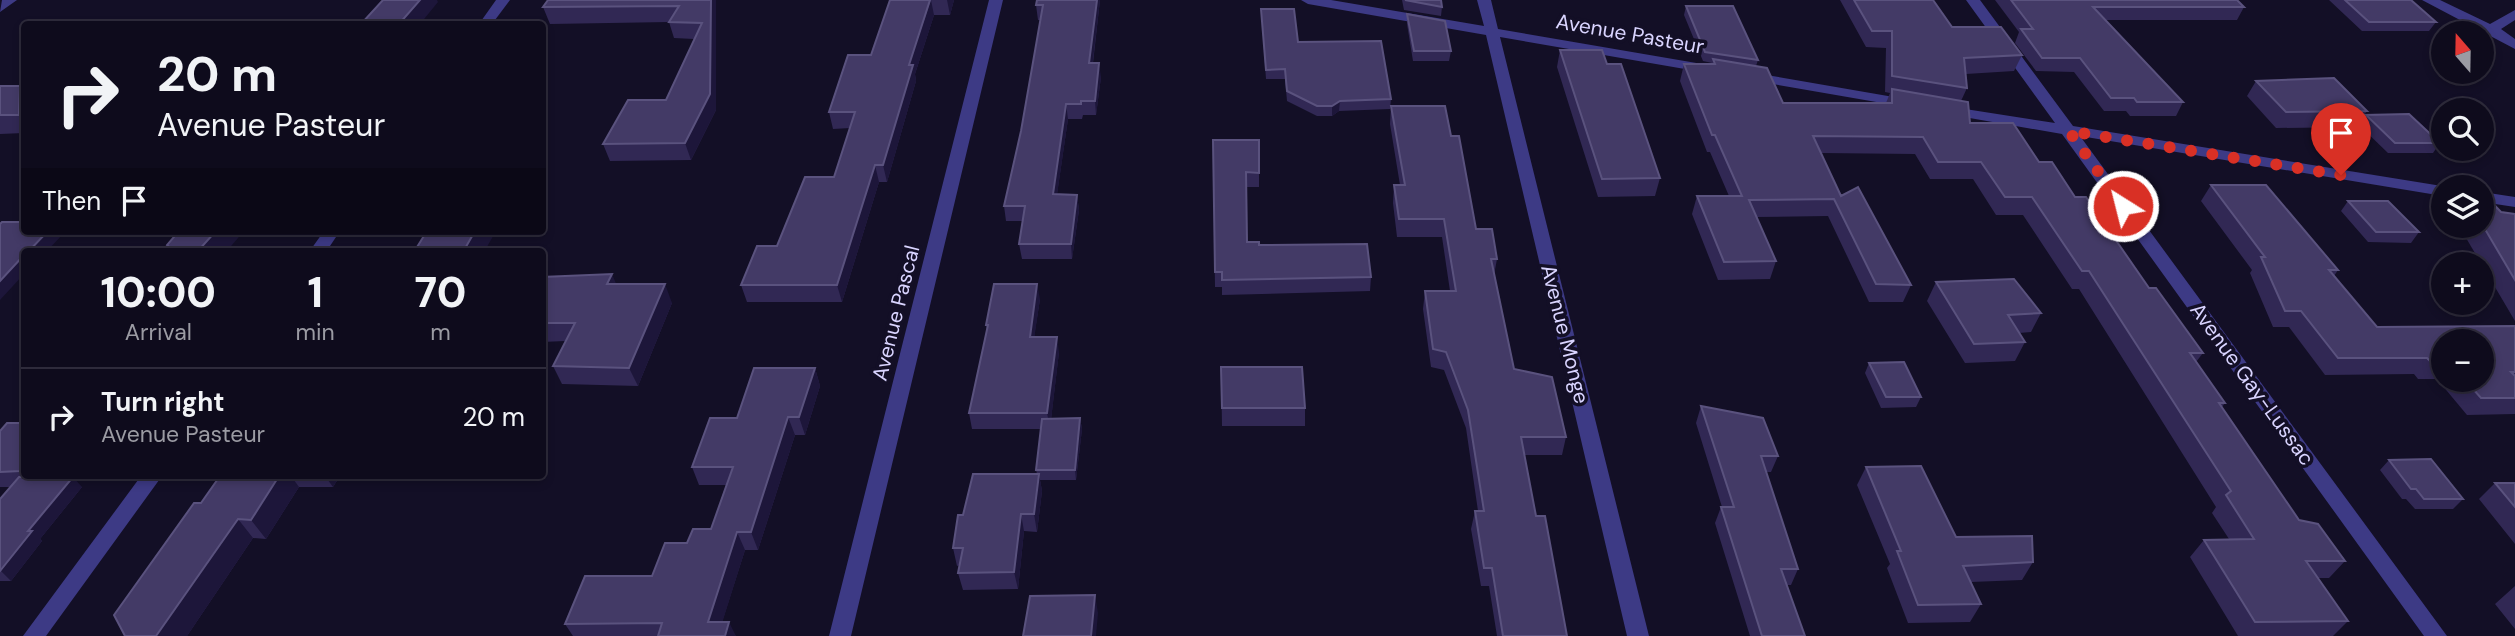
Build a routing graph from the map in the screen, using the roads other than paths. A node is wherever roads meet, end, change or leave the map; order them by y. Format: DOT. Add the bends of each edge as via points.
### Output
graph roads {
  1 [pos="10,0"];
  2 [pos="503,0"];
  3 [pos="996,0"];
  4 [pos="1308,0"];
  5 [pos="1484,0"];
  6 [pos="1973,0"];
  7 [pos="2429,0"];
  8 [pos="0,8"];
  9 [pos="2515,14"];
  10 [pos="487,21"];
  11 [pos="2472,21"];
  12 [pos="2494,27"];
  13 [pos="1491,31"];
  14 [pos="2494,32"];
  15 [pos="2515,45"];
  16 [pos="2069,131"];
  17 [pos="2431,189"];
  18 [pos="2494,199"];
  19 [pos="2515,202"];
  20 [pos="150,479"];
  21 [pos="34,636"];
  22 [pos="840,636"];
  23 [pos="1638,636"];
  24 [pos="2436,636"];
  1 -- 8 [label="street"];
  2 -- 10 [label="street"];
  3 -- 22 [label="street, Avenue Pascal"];
  4 -- 13 [label="street, Avenue Pasteur"];
  5 -- 13 [label="street, Avenue Monge"];
  6 -- 16 [label="street, Avenue Gay-Lussac"];
  7 -- 11 [label="street"];
  9 -- 12 [label="street"];
  13 -- 16 [label="street, Avenue Pasteur"];
  13 -- 23 [label="street, Avenue Monge"];
  14 -- 15 [label="street"];
  16 -- 17 [label="street, Avenue Pasteur"];
  16 -- 24 [label="street, Avenue Gay-Lussac"];
  18 -- 19 [label="street"];
  20 -- 21 [label="street"];
}
